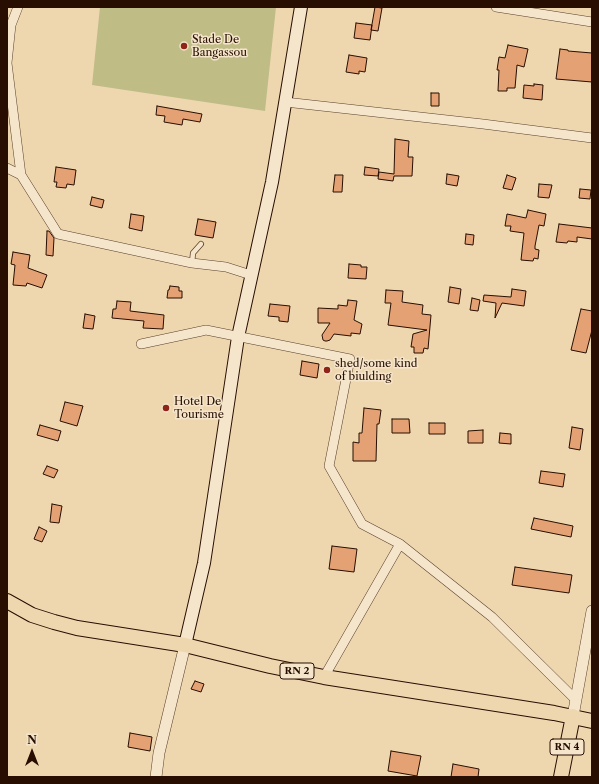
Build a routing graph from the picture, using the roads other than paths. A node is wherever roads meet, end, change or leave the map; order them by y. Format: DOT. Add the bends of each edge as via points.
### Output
graph roads {
  1 [pos="18,7"];
  2 [pos="301,7"];
  3 [pos="496,7"];
  4 [pos="592,22"];
  5 [pos="7,63"];
  6 [pos="8,90"];
  7 [pos="285,102"];
  8 [pos="592,138"];
  9 [pos="7,168"];
  10 [pos="21,175"];
  11 [pos="201,244"];
  12 [pos="192,263"];
  13 [pos="251,275"];
  14 [pos="202,331"];
  15 [pos="238,337"];
  16 [pos="400,544"];
  17 [pos="7,601"];
  18 [pos="592,611"];
  19 [pos="185,645"];
  20 [pos="324,677"];
  21 [pos="576,700"];
  22 [pos="572,716"];
  23 [pos="592,721"];
  24 [pos="156,777"];
  25 [pos="560,777"];
  1 -- 5 [label="street" via="11,25"];
  2 -- 7 [label="main road"];
  3 -- 4 [label="street"];
  5 -- 6 [label="street"];
  6 -- 10 [label="street"];
  7 -- 8 [label="street"];
  7 -- 13 [label="main road" via="272,182"];
  9 -- 10 [label="street"];
  10 -- 12 [label="street" via="58,234"];
  11 -- 12 [label="lane" via="193,254"];
  12 -- 13 [label="street" via="226,267"];
  13 -- 15 [label="main road"];
  14 -- 15 [label="street" via="141,344 206,330"];
  15 -- 16 [label="street" via="350,359 329,466 362,524"];
  15 -- 19 [label="main road" via="204,563"];
  16 -- 20 [label="street"];
  16 -- 21 [label="street" via="492,617"];
  17 -- 19 [label="main road, RN 2" via="32,614 76,628"];
  18 -- 21 [label="street"];
  19 -- 20 [label="main road, RN 2"];
  19 -- 24 [label="street" via="159,754"];
  20 -- 22 [label="main road, RN 2"];
  21 -- 22 [label="street"];
  22 -- 23 [label="main road, RN 2"];
  22 -- 25 [label="main road, RN 4"];
}
